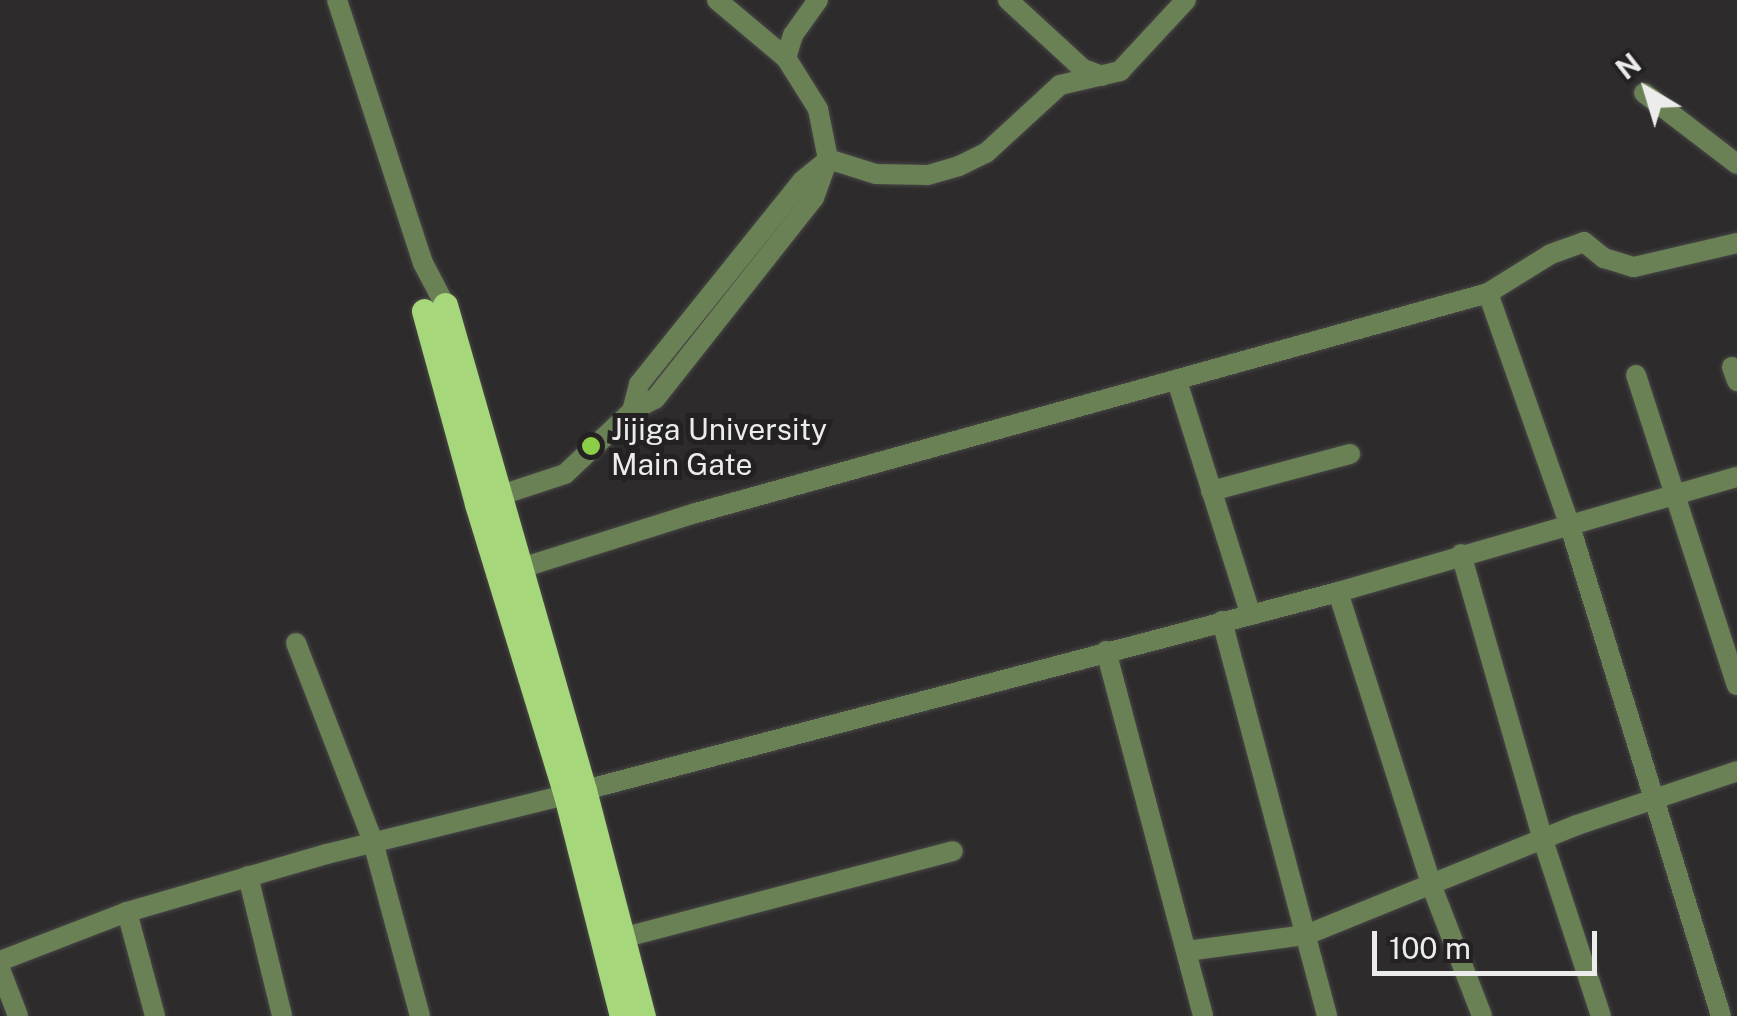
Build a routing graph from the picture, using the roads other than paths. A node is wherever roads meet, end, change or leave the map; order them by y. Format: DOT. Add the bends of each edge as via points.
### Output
graph roads {
  1 [pos="337,0"];
  2 [pos="717,0"];
  3 [pos="818,0"];
  4 [pos="1008,0"];
  5 [pos="1186,0"];
  6 [pos="786,58"];
  7 [pos="1104,77"];
  8 [pos="1644,93"];
  9 [pos="828,159"];
  10 [pos="1737,164"];
  11 [pos="1737,242"];
  12 [pos="1488,293"];
  13 [pos="434,308"];
  14 [pos="1636,376"];
  15 [pos="1177,381"];
  16 [pos="1350,454"];
  17 [pos="1737,477"];
  18 [pos="1211,491"];
  19 [pos="1678,495"];
  20 [pos="487,500"];
  21 [pos="1569,523"];
  22 [pos="1461,554"];
  23 [pos="518,569"];
  24 [pos="1338,592"];
  25 [pos="1250,613"];
  26 [pos="1222,620"];
  27 [pos="296,643"];
  28 [pos="1106,651"];
  29 [pos="1737,685"];
  30 [pos="1737,771"];
  31 [pos="575,793"];
  32 [pos="1652,800"];
  33 [pos="1543,840"];
  34 [pos="373,842"];
  35 [pos="953,851"];
  36 [pos="248,876"];
  37 [pos="1432,887"];
  38 [pos="126,912"];
  39 [pos="1306,934"];
  40 [pos="622,938"];
  41 [pos="1187,951"];
  42 [pos="0,961"];
  43 [pos="0,969"];
  44 [pos="18,1016"];
  45 [pos="155,1016"];
  46 [pos="282,1016"];
  47 [pos="420,1016"];
  48 [pos="622,1016"];
  49 [pos="643,1016"];
  50 [pos="1203,1016"];
  51 [pos="1327,1016"];
  52 [pos="1482,1016"];
  53 [pos="1601,1016"];
  54 [pos="1721,1016"];
  1 -- 13 [label="street"];
  2 -- 6 [label="street"];
  3 -- 6 [label="street"];
  4 -- 7 [label="street" via="1083,69"];
  5 -- 7 [label="street" via="1120,71"];
  6 -- 9 [label="street" via="818,109"];
  7 -- 9 [label="street" via="1060,85 986,153 959,166 928,175 876,174"];
  8 -- 10 [label="street"];
  9 -- 20 [label="street" via="814,198 656,399 632,411 565,474"];
  11 -- 12 [label="street" via="1634,267 1604,258 1584,242"];
  12 -- 15 [label="street"];
  12 -- 21 [label="street"];
  13 -- 20 [label="main road"];
  14 -- 19 [label="street"];
  15 -- 18 [label="street"];
  15 -- 23 [label="street" via="696,513"];
  16 -- 18 [label="street"];
  17 -- 19 [label="street"];
  18 -- 25 [label="street"];
  19 -- 21 [label="street"];
  19 -- 29 [label="street"];
  20 -- 23 [label="main road"];
  20 -- 31 [label="main road"];
  21 -- 22 [label="street"];
  21 -- 32 [label="street"];
  22 -- 24 [label="street"];
  22 -- 33 [label="street"];
  23 -- 31 [label="main road"];
  24 -- 25 [label="street"];
  24 -- 37 [label="street"];
  25 -- 26 [label="street"];
  26 -- 28 [label="street"];
  26 -- 39 [label="street"];
  27 -- 34 [label="street"];
  28 -- 31 [label="street"];
  28 -- 41 [label="street"];
  30 -- 32 [label="street"];
  31 -- 34 [label="street"];
  31 -- 40 [label="main road"];
  31 -- 48 [label="main road"];
  32 -- 33 [label="street"];
  32 -- 54 [label="street"];
  33 -- 37 [label="street"];
  33 -- 53 [label="street"];
  34 -- 36 [label="street"];
  34 -- 47 [label="street"];
  35 -- 40 [label="street"];
  36 -- 38 [label="street"];
  36 -- 46 [label="street"];
  37 -- 39 [label="street"];
  37 -- 52 [label="street"];
  38 -- 42 [label="street"];
  38 -- 45 [label="street"];
  39 -- 41 [label="street"];
  39 -- 51 [label="street"];
  40 -- 49 [label="main road"];
  41 -- 50 [label="street"];
  43 -- 44 [label="street"];
}
